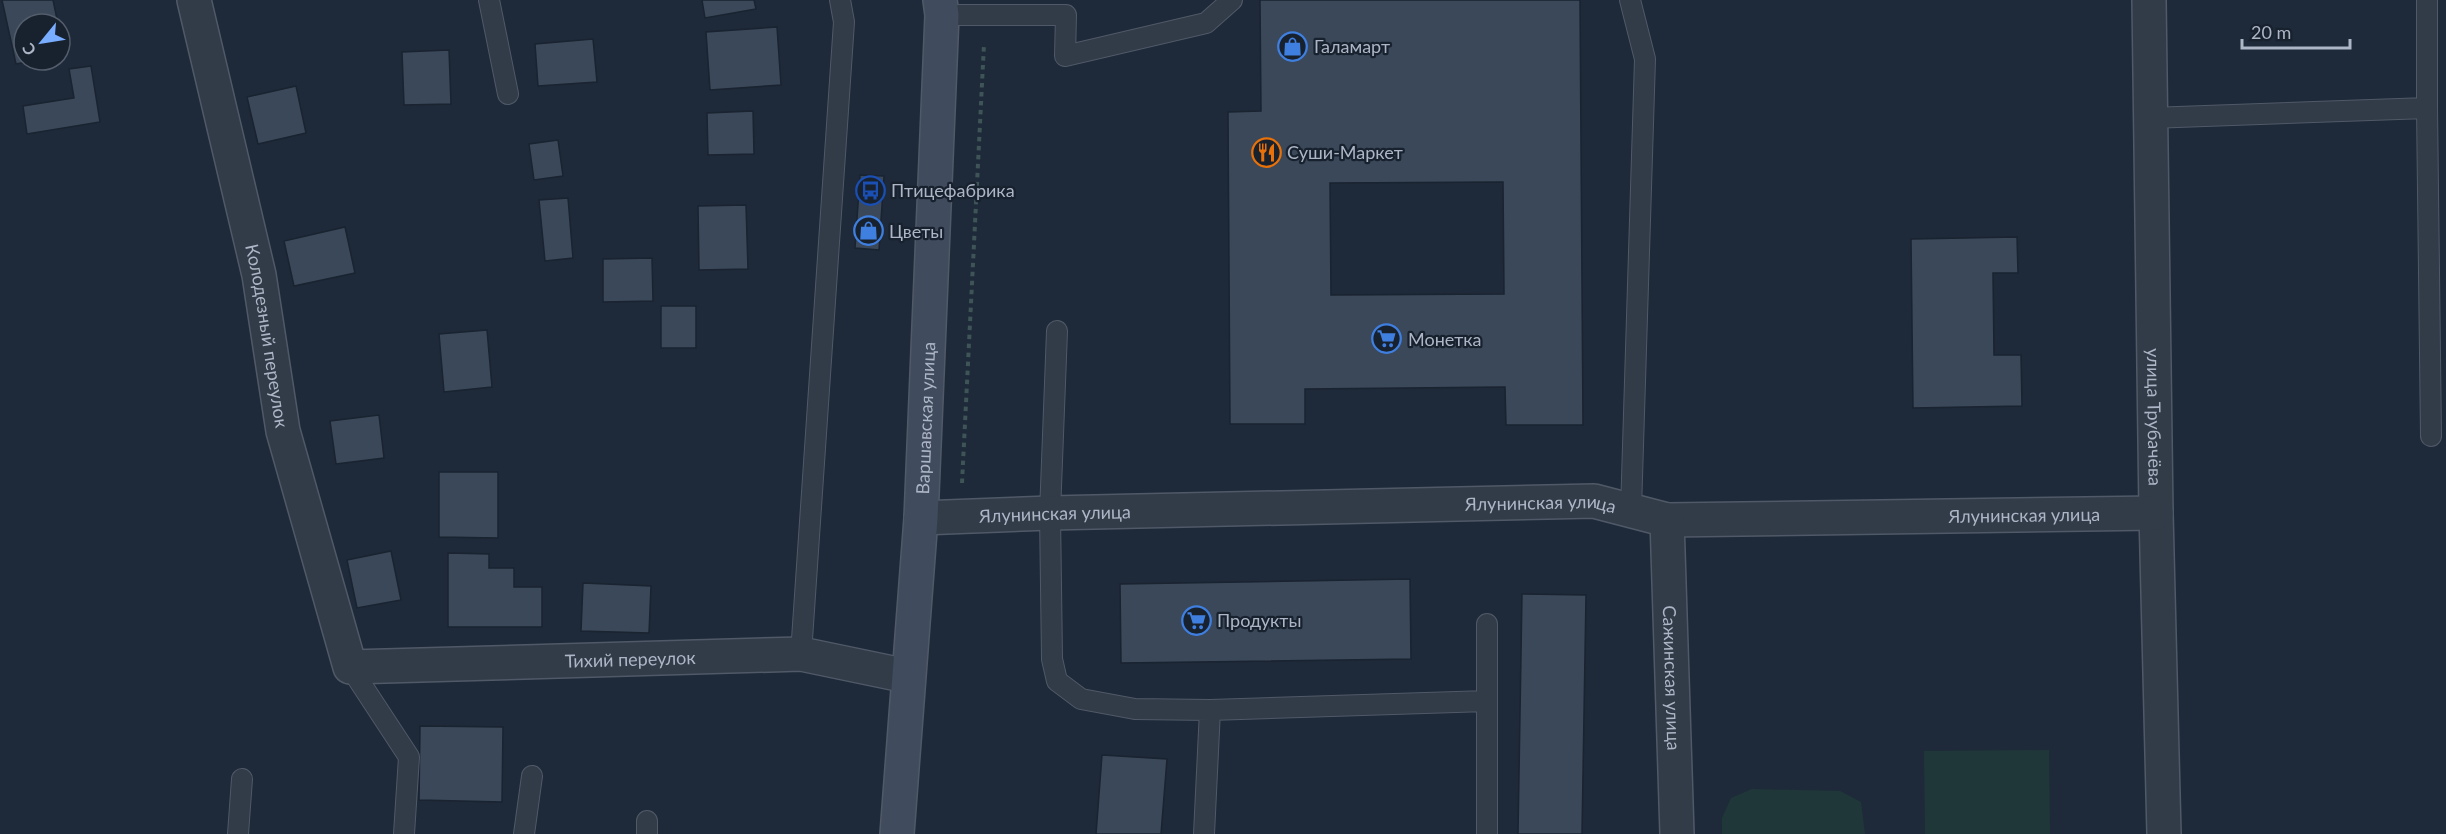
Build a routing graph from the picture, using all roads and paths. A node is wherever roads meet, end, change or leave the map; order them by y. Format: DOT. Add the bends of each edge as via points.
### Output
graph roads {
  1 [pos="194,0"];
  2 [pos="489,0"];
  3 [pos="840,0"];
  4 [pos="1232,0"];
  5 [pos="1630,0"];
  6 [pos="2149,0"];
  7 [pos="2427,0"];
  8 [pos="941,8"];
  9 [pos="985,15"];
  10 [pos="508,94"];
  11 [pos="2427,108"];
  12 [pos="2150,118"];
  13 [pos="1057,331"];
  14 [pos="2432,436"];
  15 [pos="1631,510"];
  16 [pos="1050,513"];
  17 [pos="2156,513"];
  18 [pos="960,517"];
  19 [pos="921,518"];
  20 [pos="1667,520"];
  21 [pos="1487,624"];
  22 [pos="801,654"];
  23 [pos="350,668"];
  24 [pos="907,676"];
  25 [pos="1487,701"];
  26 [pos="1210,710"];
  27 [pos="532,776"];
  28 [pos="242,779"];
  29 [pos="238,834"];
  30 [pos="404,834"];
  31 [pos="524,834"];
  32 [pos="897,834"];
  33 [pos="1204,834"];
  34 [pos="1487,834"];
  35 [pos="1677,834"];
  36 [pos="2164,834"];
  1 -- 23 [label="street, Колодезный переулок" via="259,274 283,431"];
  2 -- 10 [label="lane"];
  3 -- 22 [label="lane" via="844,22"];
  4 -- 9 [label="lane" via="1206,23 1065,56 1066,15"];
  5 -- 15 [label="lane" via="1645,59"];
  6 -- 12 [label="street, улица Трубачёва"];
  7 -- 11 [label="lane"];
  8 -- 9 [label="lane"];
  8 -- 19 [label="main road, Варшавская улица"];
  9 -- 18 [label="path"];
  11 -- 12 [label="lane"];
  11 -- 14 [label="lane"];
  12 -- 17 [label="street, улица Трубачёва"];
  13 -- 16 [label="lane"];
  15 -- 16 [label="street, Ялунинская улица" via="1594,501"];
  15 -- 20 [label="street, Ялунинская улица"];
  16 -- 18 [label="street, Ялунинская улица"];
  16 -- 26 [label="lane" via="1052,659 1057,681 1081,699 1135,709"];
  17 -- 20 [label="street, Ялунинская улица"];
  17 -- 36 [label="street, улица Трубачёва"];
  18 -- 19 [label="street, Ялунинская улица"];
  19 -- 24 [label="main road, Варшавская улица"];
  20 -- 35 [label="street, Сажинская улица"];
  21 -- 25 [label="lane"];
  22 -- 23 [label="street, Тихий переулок"];
  22 -- 24 [label="street, Тихий переулок"];
  23 -- 30 [label="lane" via="409,757"];
  24 -- 32 [label="main road, Варшавская улица"];
  25 -- 26 [label="lane"];
  25 -- 34 [label="lane"];
  26 -- 33 [label="lane"];
  27 -- 31 [label="lane"];
  28 -- 29 [label="lane"];
}
